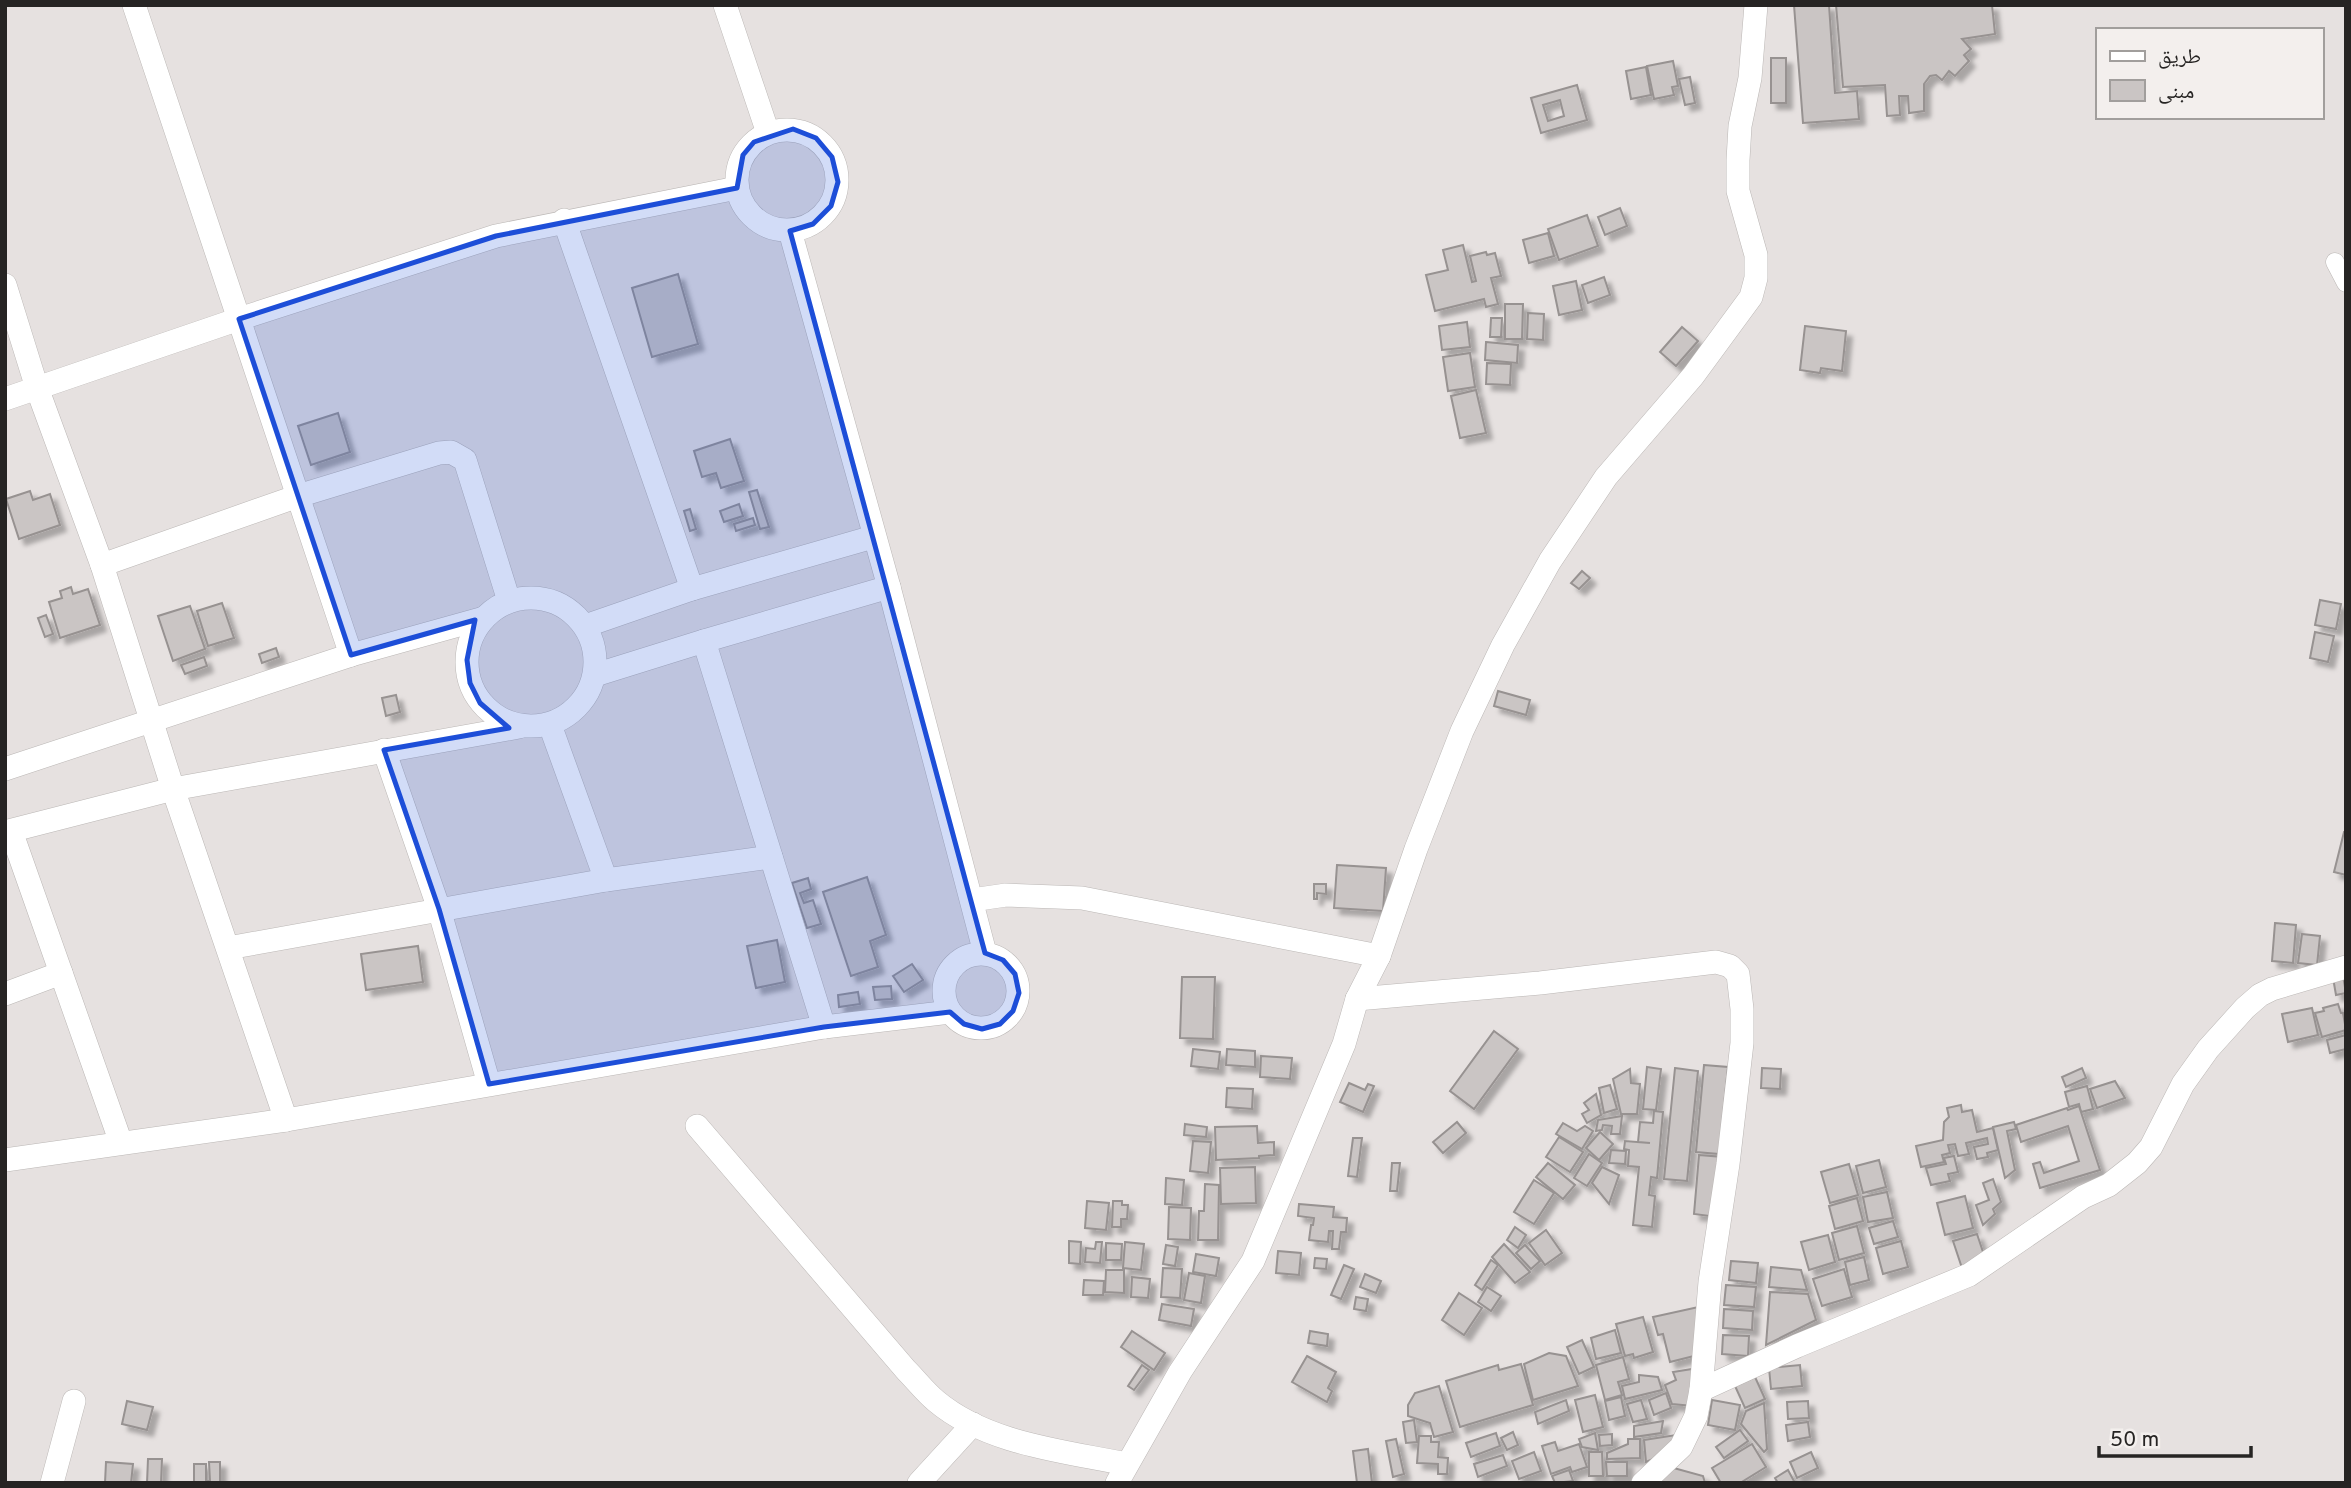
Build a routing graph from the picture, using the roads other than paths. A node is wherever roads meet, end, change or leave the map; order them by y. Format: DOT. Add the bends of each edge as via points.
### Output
graph roads {
  1 [pos="134,5"];
  2 [pos="725,5"];
  3 [pos="1756,5"];
  4 [pos="768,133"];
  5 [pos="737,187"];
  6 [pos="565,220"];
  7 [pos="790,231"];
  8 [pos="2335,262"];
  9 [pos="2346,283"];
  10 [pos="5,285"];
  11 [pos="239,319"];
  12 [pos="37,388"];
  13 [pos="5,399"];
  14 [pos="298,496"];
  15 [pos="873,537"];
  16 [pos="102,565"];
  17 [pos="889,587"];
  18 [pos="692,589"];
  19 [pos="509,601"];
  20 [pos="484,618"];
  21 [pos="585,626"];
  22 [pos="704,641"];
  23 [pos="351,655"];
  24 [pos="595,675"];
  25 [pos="152,720"];
  26 [pos="550,725"];
  27 [pos="519,727"];
  28 [pos="384,750"];
  29 [pos="5,769"];
  30 [pos="173,789"];
  31 [pos="8,832"];
  32 [pos="771,857"];
  33 [pos="606,880"];
  34 [pos="972,900"];
  35 [pos="439,909"];
  36 [pos="228,948"];
  37 [pos="985,953"];
  38 [pos="1379,956"];
  39 [pos="2346,967"];
  40 [pos="61,973"];
  41 [pos="5,994"];
  42 [pos="1357,999"];
  43 [pos="950,1012"];
  44 [pos="824,1027"];
  45 [pos="489,1084"];
  46 [pos="286,1120"];
  47 [pos="697,1126"];
  48 [pos="121,1143"];
  49 [pos="5,1160"];
  50 [pos="1701,1390"];
  51 [pos="74,1401"];
  52 [pos="973,1424"];
  53 [pos="1122,1474"];
  54 [pos="52,1483"];
  55 [pos="919,1483"];
  56 [pos="1643,1483"];
  1 -- 11 [label="street"];
  2 -- 4 [label="street"];
  3 -- 38 [label="street" via="1738,160 1738,191 1756,255 1751,297 1715,349 1605,477 1550,561 1462,731"];
  4 -- 5 [label="street" via="743,155"];
  4 -- 7 [label="street" via="793,129 816,138 832,157 838,181 831,206 813,224"];
  5 -- 6 [label="street"];
  5 -- 7 [label="street" via="746,211 765,226"];
  6 -- 11 [label="street" via="496,236"];
  6 -- 18 [label="street"];
  7 -- 15 [label="street"];
  8 -- 9 [label="street"];
  10 -- 12 [label="street"];
  11 -- 12 [label="street"];
  11 -- 14 [label="street"];
  12 -- 13 [label="street"];
  12 -- 16 [label="street"];
  14 -- 16 [label="street"];
  14 -- 19 [label="street" via="439,453 457,454 465,460"];
  14 -- 23 [label="street"];
  15 -- 17 [label="street"];
  15 -- 18 [label="street"];
  16 -- 25 [label="street"];
  17 -- 22 [label="street"];
  17 -- 34 [label="street"];
  18 -- 21 [label="street"];
  19 -- 20 [label="street"];
  19 -- 21 [label="street" via="551,600 570,610"];
  20 -- 23 [label="street"];
  20 -- 27 [label="street" via="471,637 470,683 480,703"];
  21 -- 24 [label="street" via="593,641"];
  22 -- 24 [label="street"];
  22 -- 32 [label="street"];
  23 -- 25 [label="street"];
  24 -- 26 [label="street" via="586,697 571,714"];
  25 -- 29 [label="street"];
  25 -- 30 [label="street"];
  26 -- 27 [label="street"];
  26 -- 33 [label="street"];
  27 -- 28 [label="street"];
  28 -- 30 [label="street"];
  28 -- 35 [label="street"];
  30 -- 31 [label="street"];
  30 -- 36 [label="street"];
  31 -- 40 [label="street"];
  32 -- 33 [label="street"];
  32 -- 44 [label="street"];
  33 -- 35 [label="street"];
  34 -- 37 [label="street"];
  34 -- 38 [label="street" via="1006,895 1082,898"];
  35 -- 36 [label="street"];
  35 -- 45 [label="street"];
  36 -- 46 [label="street"];
  37 -- 43 [label="street" via="954,964 945,979 944,996"];
  37 -- 43 [label="street" via="1003,960 1015,974 1019,993 1013,1011 1000,1024 982,1029 964,1024"];
  38 -- 42 [label="street"];
  39 -- 50 [label="street" via="2272,989 2245,1008 2207,1049 2183,1084 2151,1147 2109,1185 2083,1197 1969,1275"];
  40 -- 41 [label="street"];
  40 -- 48 [label="street"];
  42 -- 50 [label="street" via="1716,962 1738,974 1742,1042 1710,1282"];
  42 -- 53 [label="street" via="1344,1044 1253,1261 1180,1372"];
  43 -- 44 [label="street"];
  44 -- 45 [label="street"];
  45 -- 46 [label="street"];
  46 -- 48 [label="street"];
  47 -- 52 [label="street" via="906,1370 937,1402"];
  48 -- 49 [label="street"];
  50 -- 56 [label="street" via="1696,1416 1681,1447"];
  51 -- 54 [label="street"];
  52 -- 53 [label="street" via="1014,1442"];
  52 -- 55 [label="street"];
}
